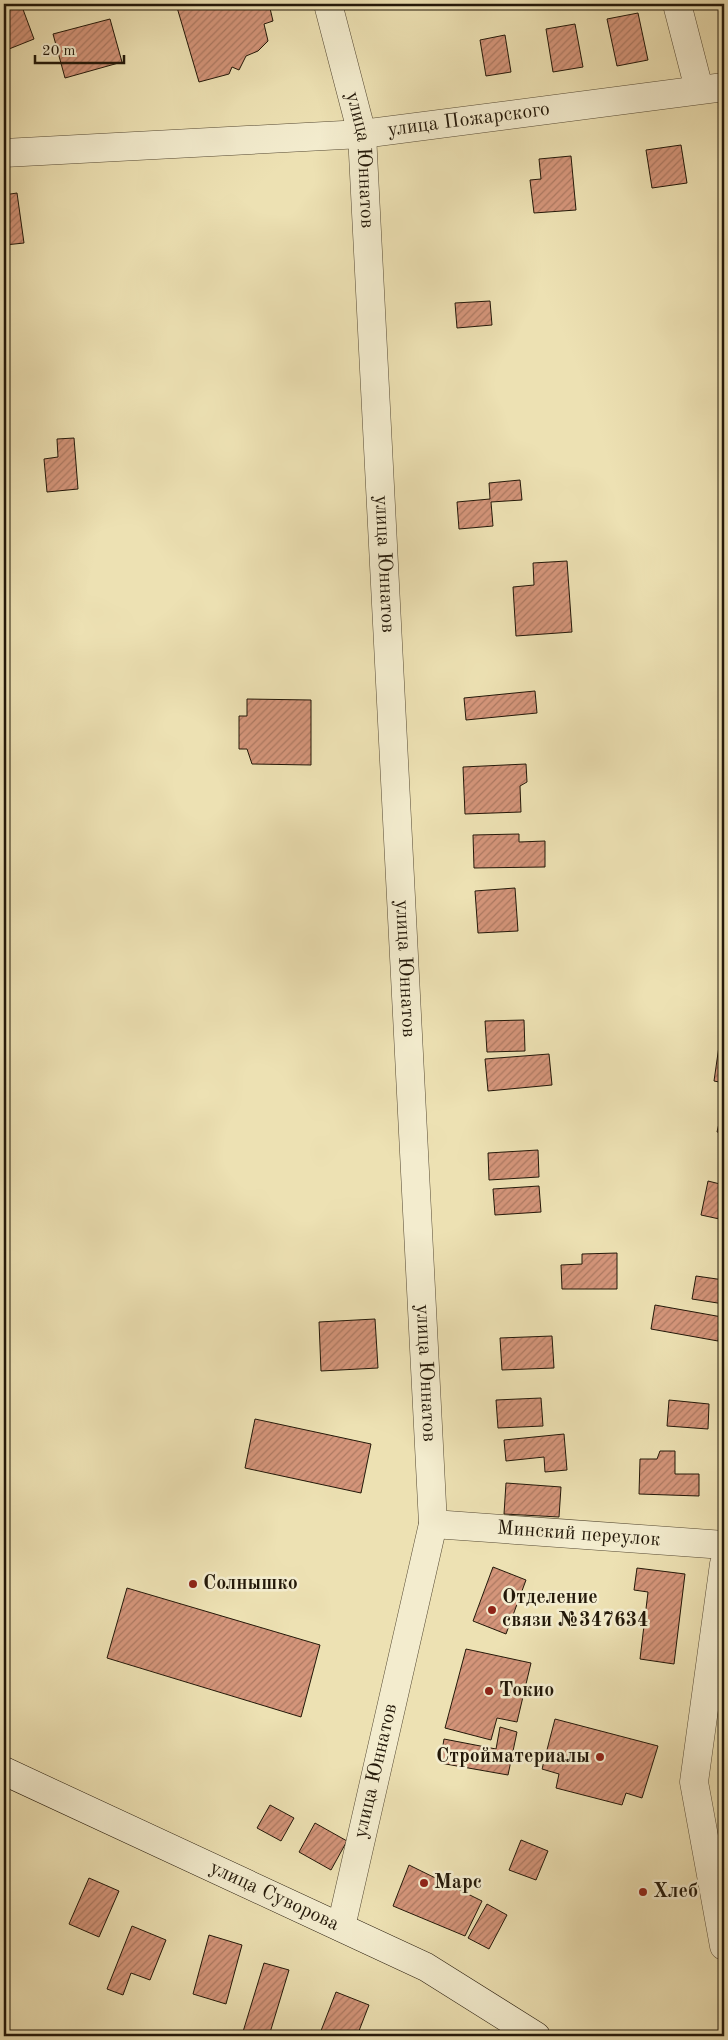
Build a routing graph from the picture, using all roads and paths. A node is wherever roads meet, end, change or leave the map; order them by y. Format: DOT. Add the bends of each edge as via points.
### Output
graph roads {
  1 [pos="328,4"];
  2 [pos="677,4"];
  3 [pos="712,88"];
  4 [pos="362,134"];
  5 [pos="4,154"];
  6 [pos="433,1524"];
  7 [pos="724,1545"];
  8 [pos="724,1564"];
  9 [pos="4,1771"];
  10 [pos="341,1927"];
  11 [pos="724,1946"];
  12 [pos="536,2036"];
  1 -- 4 [label="street, улица Юннатов"];
  2 -- 3 [label="street"];
  3 -- 4 [label="street, улица Пожарского"];
  4 -- 5 [label="street, улица Пожарского"];
  4 -- 6 [label="street, улица Юннатов"];
  6 -- 7 [label="street, Минский переулок"];
  6 -- 10 [label="street, улица Юннатов"];
  8 -- 11 [label="street" via="694,1782"];
  9 -- 10 [label="street, улица Суворова"];
  10 -- 12 [label="street, улица Суворова" via="426,1967"];
}
